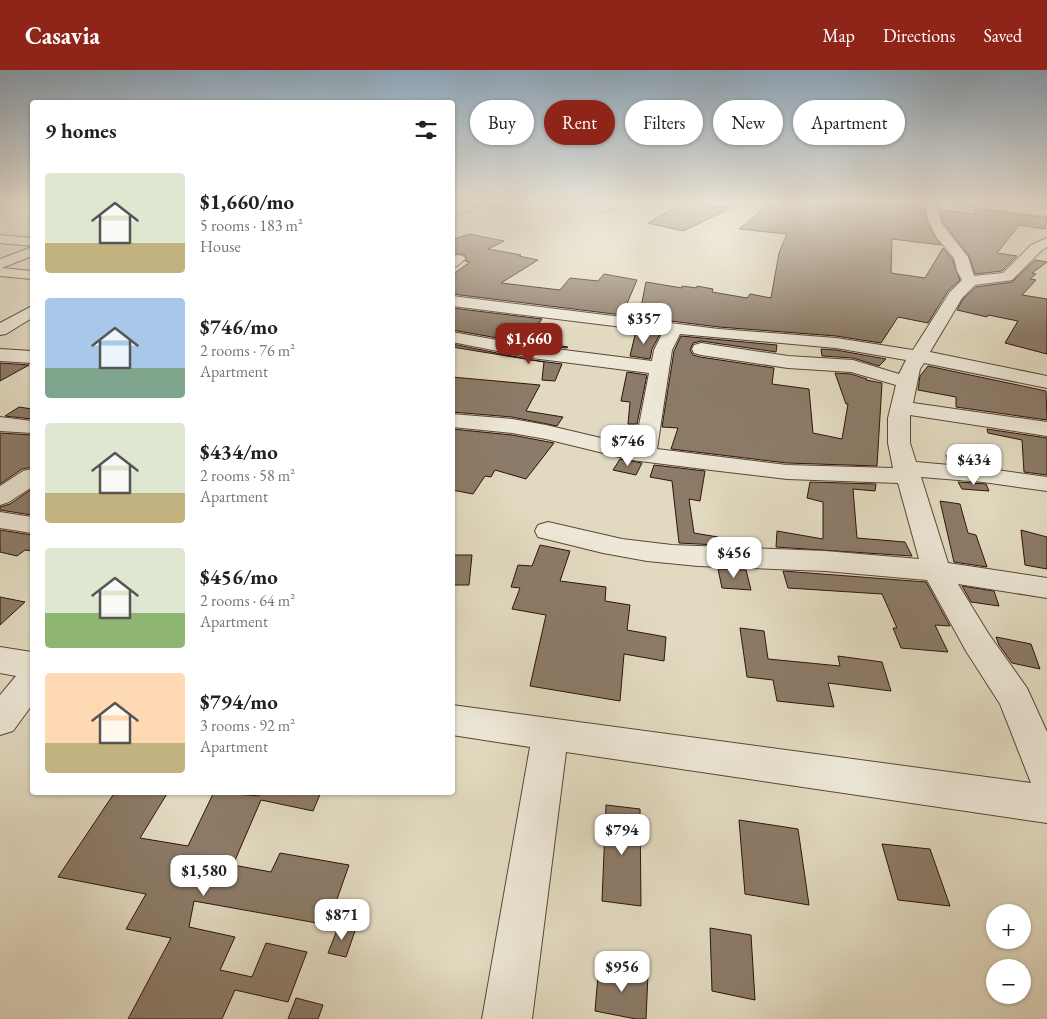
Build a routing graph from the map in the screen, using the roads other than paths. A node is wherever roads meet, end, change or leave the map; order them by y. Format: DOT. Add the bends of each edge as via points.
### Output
graph roads {
  1 [pos="951,245"];
  2 [pos="1042,245"];
  3 [pos="30,252"];
  4 [pos="0,264"];
  5 [pos="0,272"];
  6 [pos="30,275"];
  7 [pos="970,281"];
  8 [pos="455,301"];
  9 [pos="0,311"];
  10 [pos="30,311"];
  11 [pos="30,312"];
  12 [pos="0,330"];
  13 [pos="670,336"];
  14 [pos="455,338"];
  15 [pos="0,355"];
  16 [pos="917,355"];
  17 [pos="30,357"];
  18 [pos="659,368"];
  19 [pos="906,382"];
  20 [pos="1047,382"];
  21 [pos="900,407"];
  22 [pos="455,420"];
  23 [pos="0,424"];
  24 [pos="30,427"];
  25 [pos="1047,429"];
  26 [pos="645,454"];
  27 [pos="907,472"];
  28 [pos="30,477"];
  29 [pos="1047,484"];
  30 [pos="0,497"];
  31 [pos="0,520"];
  32 [pos="30,525"];
  33 [pos="548,531"];
  34 [pos="936,571"];
  35 [pos="1047,588"];
  36 [pos="0,660"];
  37 [pos="30,665"];
  38 [pos="30,683"];
  39 [pos="0,720"];
  40 [pos="455,720"];
  41 [pos="550,733"];
  42 [pos="1047,777"];
  43 [pos="1047,804"];
  44 [pos="507,1019"];
  1 -- 7 [label="street" via="961,257"];
  2 -- 7 [label="street" via="1007,277"];
  3 -- 4 [label="street"];
  5 -- 6 [label="street"];
  7 -- 16 [label="street" via="956,295"];
  8 -- 13 [label="street"];
  9 -- 10 [label="street"];
  11 -- 12 [label="street"];
  13 -- 16 [label="street" via="836,343"];
  13 -- 18 [label="street"];
  13 -- 19 [label="street" via="788,362 853,366"];
  14 -- 18 [label="street" via="532,352"];
  15 -- 17 [label="street"];
  16 -- 19 [label="street"];
  16 -- 20 [label="street"];
  18 -- 26 [label="street"];
  19 -- 21 [label="street"];
  21 -- 25 [label="street"];
  21 -- 27 [label="street" via="899,443"];
  22 -- 26 [label="street" via="546,432"];
  23 -- 24 [label="street"];
  26 -- 27 [label="street" via="786,472"];
  27 -- 29 [label="street" via="983,475"];
  27 -- 34 [label="street"];
  28 -- 30 [label="street"];
  31 -- 32 [label="street"];
  33 -- 34 [label="street" via="622,548 676,555 824,561"];
  34 -- 35 [label="street"];
  34 -- 42 [label="street" via="976,642 1015,698"];
  36 -- 37 [label="street"];
  38 -- 39 [label="street"];
  40 -- 41 [label="street"];
  41 -- 43 [label="street"];
  41 -- 44 [label="street"];
}
